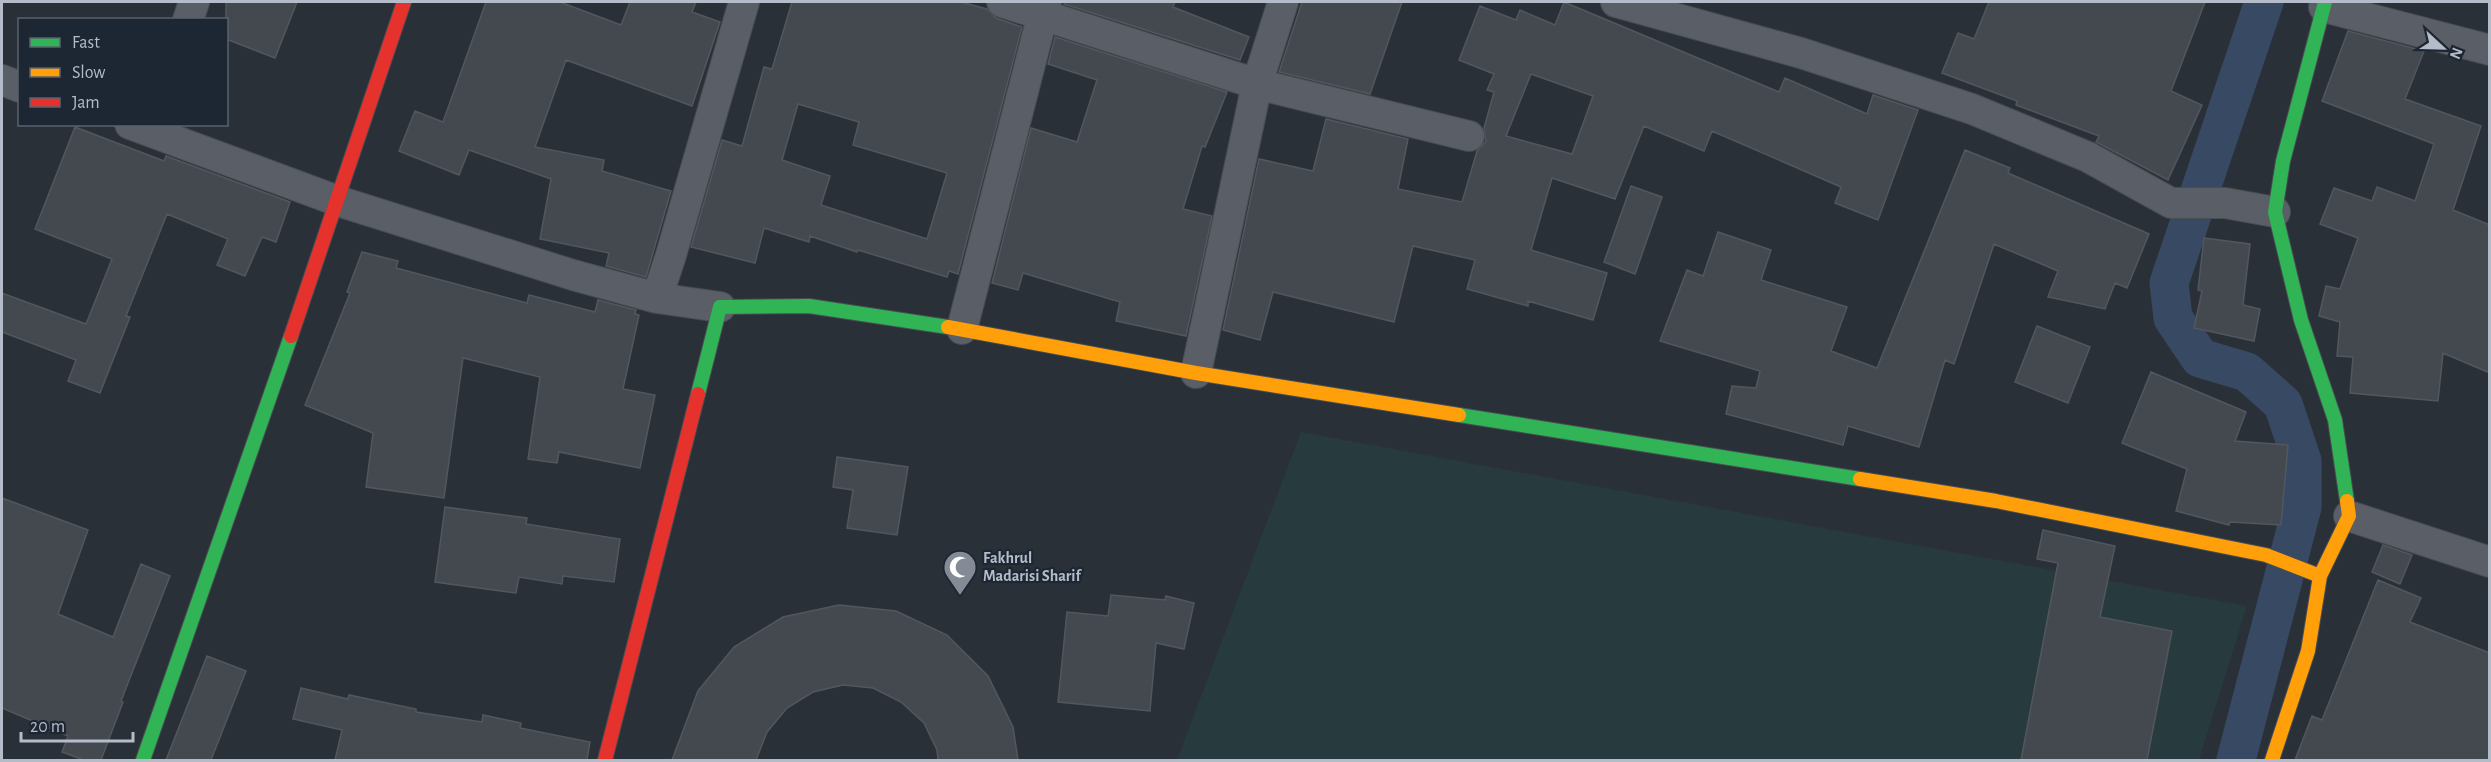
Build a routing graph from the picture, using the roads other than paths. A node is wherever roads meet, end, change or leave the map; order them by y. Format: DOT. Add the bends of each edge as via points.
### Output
graph roads {
  1 [pos="194,2"];
  2 [pos="404,2"];
  3 [pos="744,2"];
  4 [pos="1002,2"];
  5 [pos="1283,2"];
  6 [pos="1616,2"];
  7 [pos="2324,4"];
  8 [pos="1045,8"];
  9 [pos="189,18"];
  10 [pos="2490,50"];
  11 [pos="2,80"];
  12 [pos="1257,84"];
  13 [pos="18,86"];
  14 [pos="144,127"];
  15 [pos="1469,136"];
  16 [pos="338,201"];
  17 [pos="2275,212"];
  18 [pos="657,298"];
  19 [pos="720,307"];
  20 [pos="962,329"];
  21 [pos="1196,373"];
  22 [pos="2349,516"];
  23 [pos="2490,562"];
  24 [pos="2319,576"];
  25 [pos="143,760"];
  26 [pos="605,760"];
  27 [pos="2272,760"];
  1 -- 9 [label="street"];
  2 -- 16 [label="main road"];
  3 -- 18 [label="street"];
  4 -- 8 [label="street"];
  5 -- 12 [label="street"];
  6 -- 17 [label="street" via="1802,53 1972,109 2088,157 2171,203 2224,203"];
  7 -- 10 [label="street"];
  7 -- 17 [label="main road" via="2283,161"];
  8 -- 12 [label="street"];
  8 -- 20 [label="street"];
  11 -- 13 [label="street"];
  12 -- 15 [label="street"];
  12 -- 21 [label="street"];
  14 -- 16 [label="street"];
  16 -- 18 [label="street"];
  16 -- 25 [label="main road"];
  17 -- 22 [label="main road" via="2301,320 2335,420"];
  18 -- 19 [label="street"];
  19 -- 20 [label="main road" via="809,306"];
  19 -- 26 [label="main road"];
  20 -- 21 [label="main road"];
  21 -- 24 [label="main road" via="1996,501 2266,555"];
  22 -- 23 [label="street"];
  22 -- 24 [label="main road"];
  24 -- 27 [label="main road" via="2308,651"];
}
